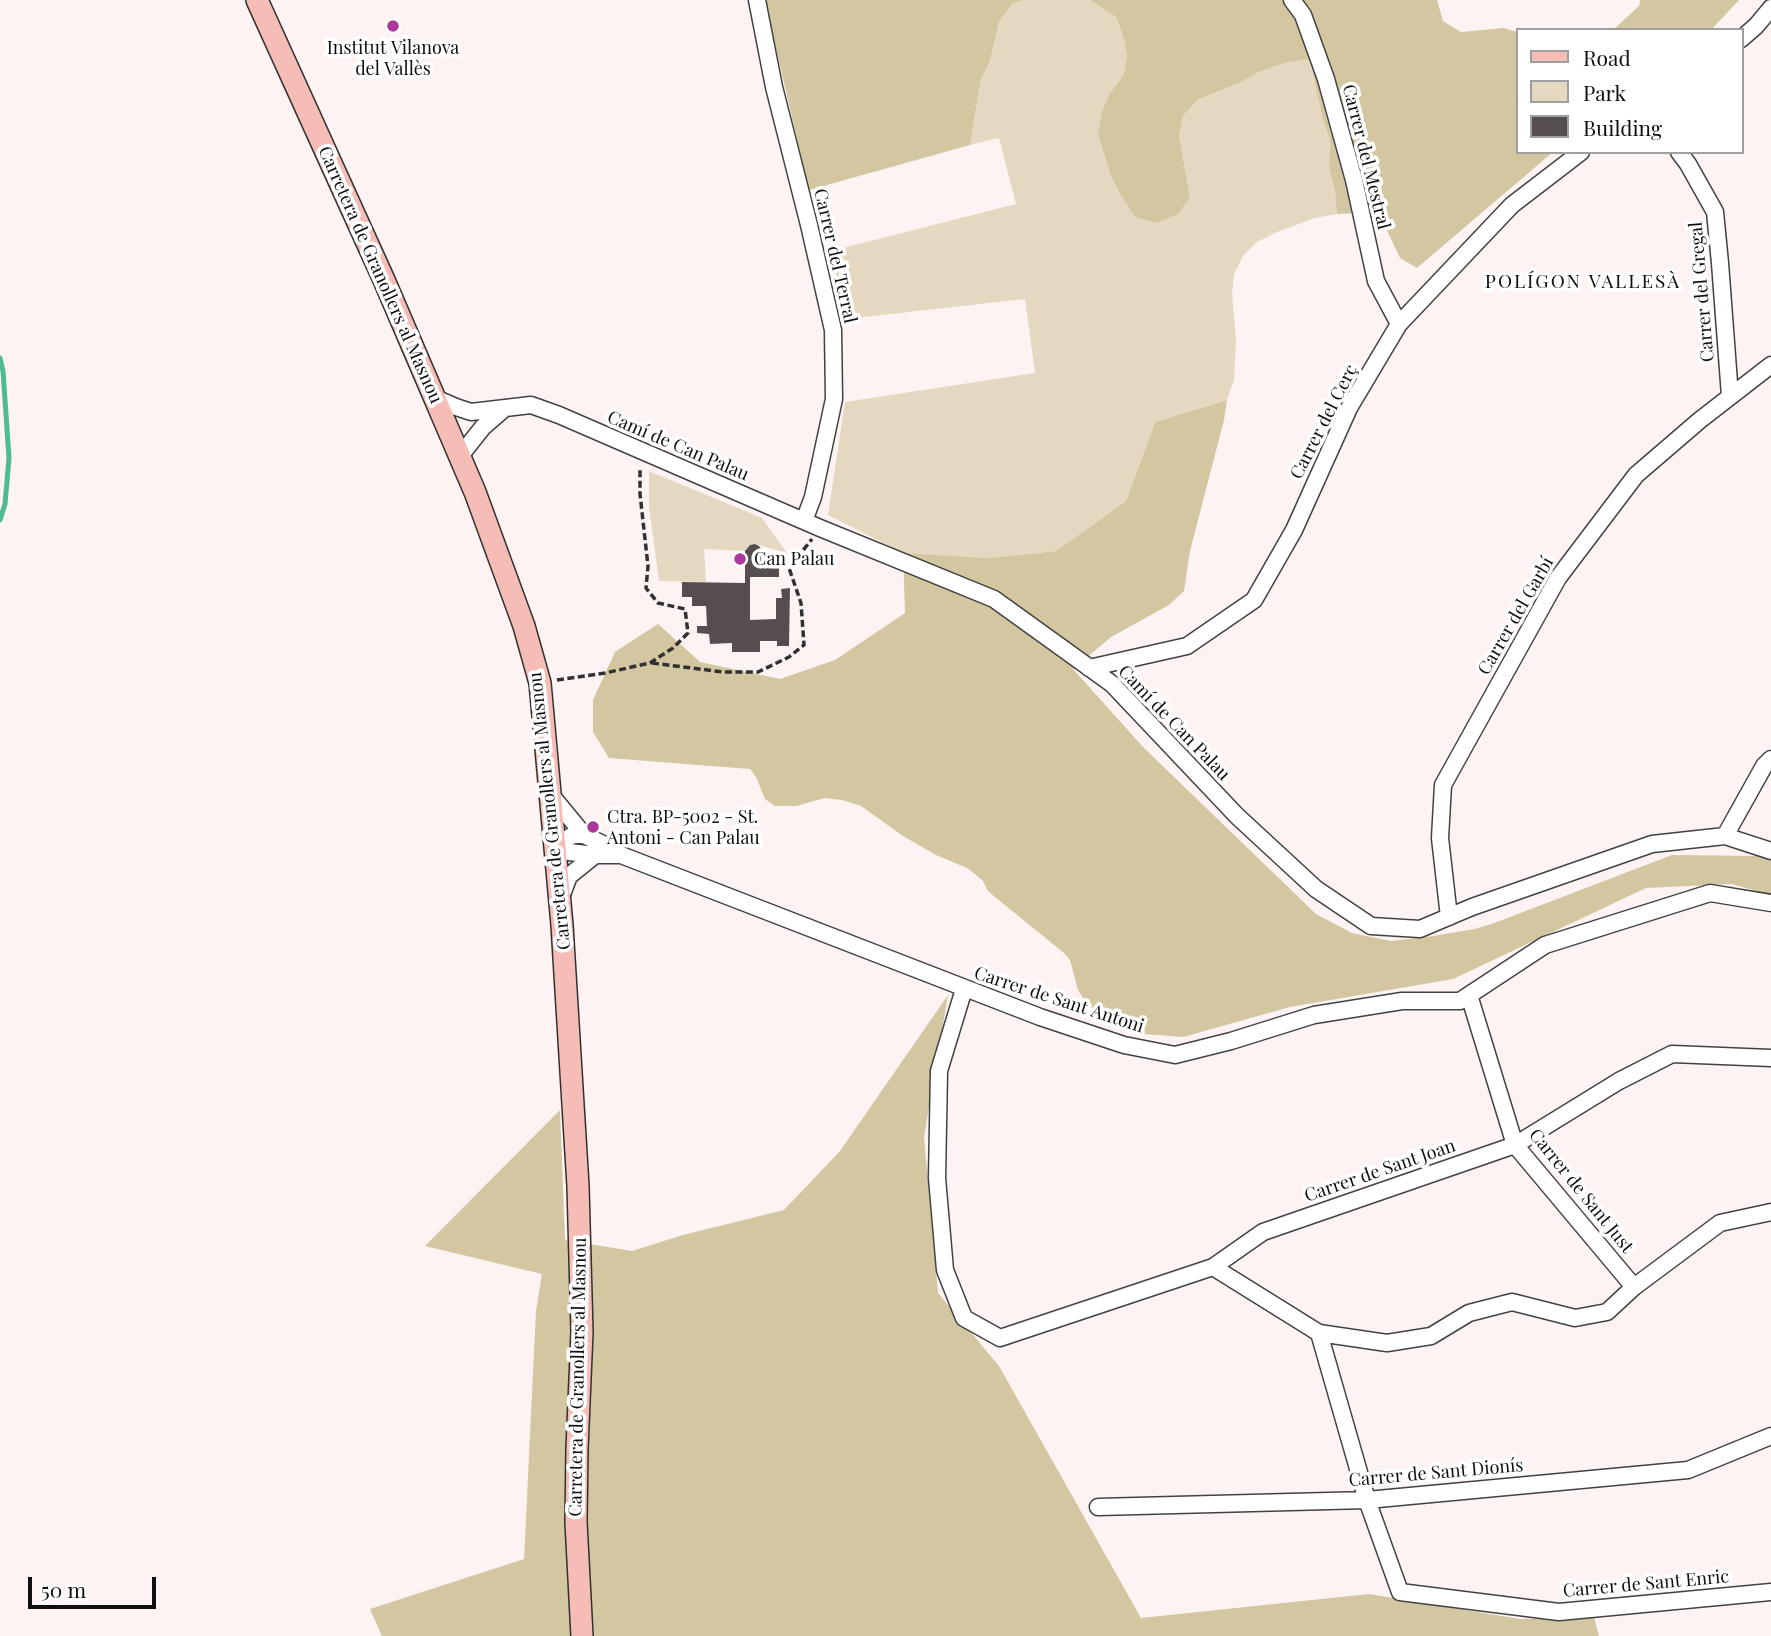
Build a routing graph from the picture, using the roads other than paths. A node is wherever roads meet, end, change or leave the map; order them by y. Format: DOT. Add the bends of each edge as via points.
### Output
graph roads {
  1 [pos="257,0"];
  2 [pos="757,0"];
  3 [pos="1292,0"];
  4 [pos="1771,8"];
  5 [pos="1743,37"];
  6 [pos="1578,154"];
  7 [pos="1680,154"];
  8 [pos="1399,324"];
  9 [pos="1771,365"];
  10 [pos="1730,396"];
  11 [pos="435,398"];
  12 [pos="505,408"];
  13 [pos="460,456"];
  14 [pos="804,521"];
  15 [pos="1089,668"];
  16 [pos="1771,759"];
  17 [pos="551,795"];
  18 [pos="584,835"];
  19 [pos="1725,836"];
  20 [pos="555,846"];
  21 [pos="1771,851"];
  22 [pos="595,855"];
  23 [pos="621,855"];
  24 [pos="560,900"];
  25 [pos="1771,903"];
  26 [pos="1449,917"];
  27 [pos="964,989"];
  28 [pos="1469,995"];
  29 [pos="1771,1058"];
  30 [pos="1515,1145"];
  31 [pos="1771,1212"];
  32 [pos="1213,1267"];
  33 [pos="1634,1287"];
  34 [pos="1319,1333"];
  35 [pos="1771,1436"];
  36 [pos="1367,1500"];
  37 [pos="1098,1507"];
  38 [pos="1771,1592"];
  39 [pos="582,1636"];
  1 -- 11 [label="main road, Carretera de Granollers al Masnou"];
  2 -- 14 [label="street, Carrer del Terral" via="833,330 834,399"];
  3 -- 8 [label="street, Carrer del Mestral" via="1303,15 1326,79 1376,281"];
  4 -- 5 [label="street"];
  6 -- 8 [label="street, Carrer del Cerç" via="1512,205"];
  7 -- 10 [label="street, Carrer del Gregal" via="1715,212"];
  8 -- 15 [label="street, Carrer del Cerç" via="1349,408 1294,530 1254,600 1187,646"];
  9 -- 10 [label="street, Carrer del Garbí"];
  10 -- 26 [label="street, Carrer del Garbí" via="1636,475 1558,578 1443,785 1440,838"];
  11 -- 12 [label="street, Camí de Can Palau" via="471,412"];
  11 -- 13 [label="main road, Carretera de Granollers al Masnou"];
  12 -- 13 [label="street"];
  12 -- 14 [label="street, Camí de Can Palau" via="531,405 559,415"];
  13 -- 17 [label="main road, Carretera de Granollers al Masnou" via="524,626 540,682"];
  14 -- 15 [label="street, Camí de Can Palau" via="994,598"];
  15 -- 26 [label="street, Camí de Can Palau" via="1112,684 1237,816 1316,889 1371,926 1420,929"];
  16 -- 19 [label="street"];
  17 -- 18 [label="street, Carrer de Sant Antoni"];
  17 -- 20 [label="main road, Carretera de Granollers al Masnou"];
  18 -- 20 [label="street" via="573,835"];
  18 -- 23 [label="street, Carrer de Sant Antoni"];
  19 -- 21 [label="street, Camí de Can Palau"];
  19 -- 26 [label="street, Camí de Can Palau" via="1652,844"];
  20 -- 22 [label="street, Carrer de Sant Antoni" via="561,851"];
  20 -- 24 [label="main road, Carretera de Granollers al Masnou"];
  22 -- 23 [label="street, Carrer de Sant Antoni"];
  22 -- 24 [label="street" via="569,876"];
  23 -- 27 [label="street, Carrer de Sant Antoni"];
  24 -- 39 [label="main road, Carretera de Granollers al Masnou" via="578,1186 582,1332 576,1522"];
  25 -- 28 [label="street, Carrer de Sant Antoni" via="1710,893 1545,945"];
  27 -- 28 [label="street, Carrer de Sant Antoni" via="1124,1045 1175,1055 1314,1016 1402,1000 1460,1001"];
  27 -- 32 [label="street, Carrer de Sant Joan" via="939,1071 937,1178 945,1270 964,1318 1000,1338"];
  28 -- 30 [label="street, Carrer de Sant Just"];
  29 -- 30 [label="street, Carrer de Sant Joan" via="1672,1054"];
  30 -- 32 [label="street, Carrer de Sant Joan" via="1263,1232"];
  30 -- 33 [label="street, Carrer de Sant Just"];
  31 -- 33 [label="street" via="1720,1223"];
  32 -- 34 [label="street"];
  33 -- 34 [label="street" via="1607,1312 1575,1318 1512,1302 1469,1313 1431,1336 1387,1343"];
  34 -- 36 [label="street"];
  35 -- 36 [label="street, Carrer de Sant Dionís" via="1688,1469"];
  36 -- 37 [label="street, Carrer de Sant Dionís"];
  36 -- 38 [label="street, Carrer de Sant Enric" via="1400,1592 1559,1612"];
}
